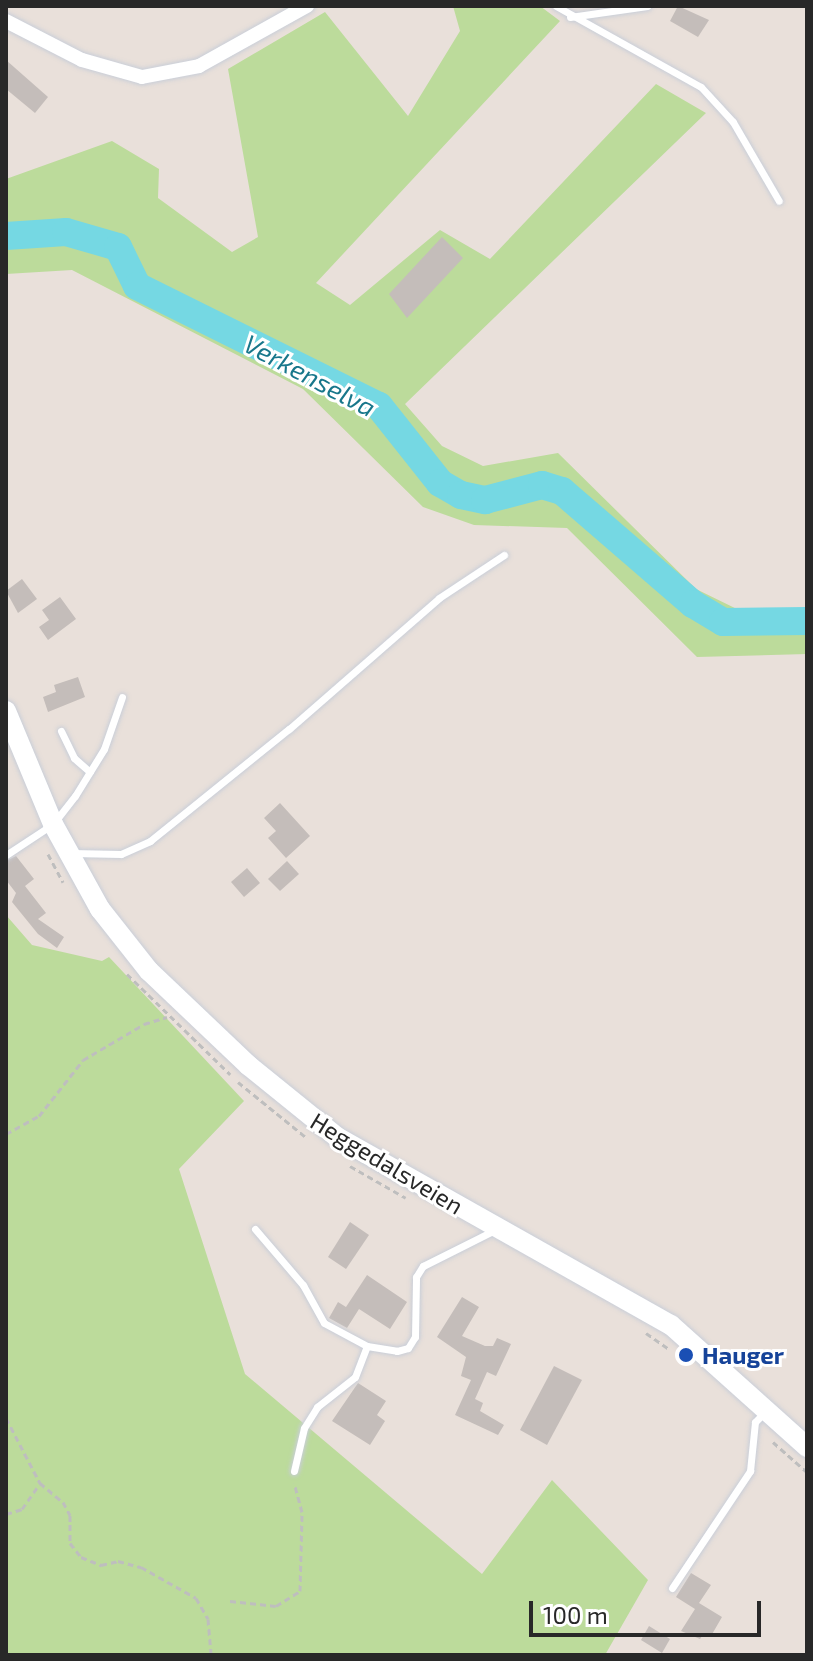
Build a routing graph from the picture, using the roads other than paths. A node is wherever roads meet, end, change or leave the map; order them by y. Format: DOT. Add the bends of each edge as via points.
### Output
graph roads {
  1 [pos="307,6"];
  2 [pos="556,6"];
  3 [pos="647,6"];
  4 [pos="570,17"];
  5 [pos="6,21"];
  6 [pos="779,201"];
  7 [pos="504,555"];
  8 [pos="122,697"];
  9 [pos="6,711"];
  10 [pos="61,731"];
  11 [pos="90,772"];
  12 [pos="53,824"];
  13 [pos="69,854"];
  14 [pos="6,855"];
  15 [pos="255,1229"];
  16 [pos="497,1229"];
  17 [pos="367,1346"];
  18 [pos="769,1409"];
  19 [pos="807,1447"];
  20 [pos="294,1471"];
  21 [pos="672,1588"];
  1 -- 5 [label="street" via="199,66 142,77 82,60"];
  2 -- 4 [label="lane"];
  3 -- 4 [label="lane"];
  4 -- 6 [label="lane" via="701,87 733,122"];
  7 -- 13 [label="lane" via="429,606 150,841 121,854"];
  8 -- 11 [label="lane" via="113,730"];
  9 -- 12 [label="main road, Heggedalsveien"];
  10 -- 11 [label="lane" via="74,758"];
  11 -- 12 [label="lane"];
  12 -- 13 [label="main road, Heggedalsveien"];
  12 -- 14 [label="lane"];
  13 -- 16 [label="main road, Heggedalsveien" via="100,909 133,952 248,1065 337,1137"];
  15 -- 17 [label="lane" via="303,1285 324,1323"];
  16 -- 17 [label="lane" via="423,1266 416,1277 418,1316 408,1348"];
  16 -- 18 [label="main road, Heggedalsveien" via="671,1325"];
  17 -- 20 [label="lane" via="355,1377 317,1407 304,1428"];
  18 -- 19 [label="main road, Heggedalsveien"];
  18 -- 21 [label="lane" via="755,1422 750,1471"];
}
